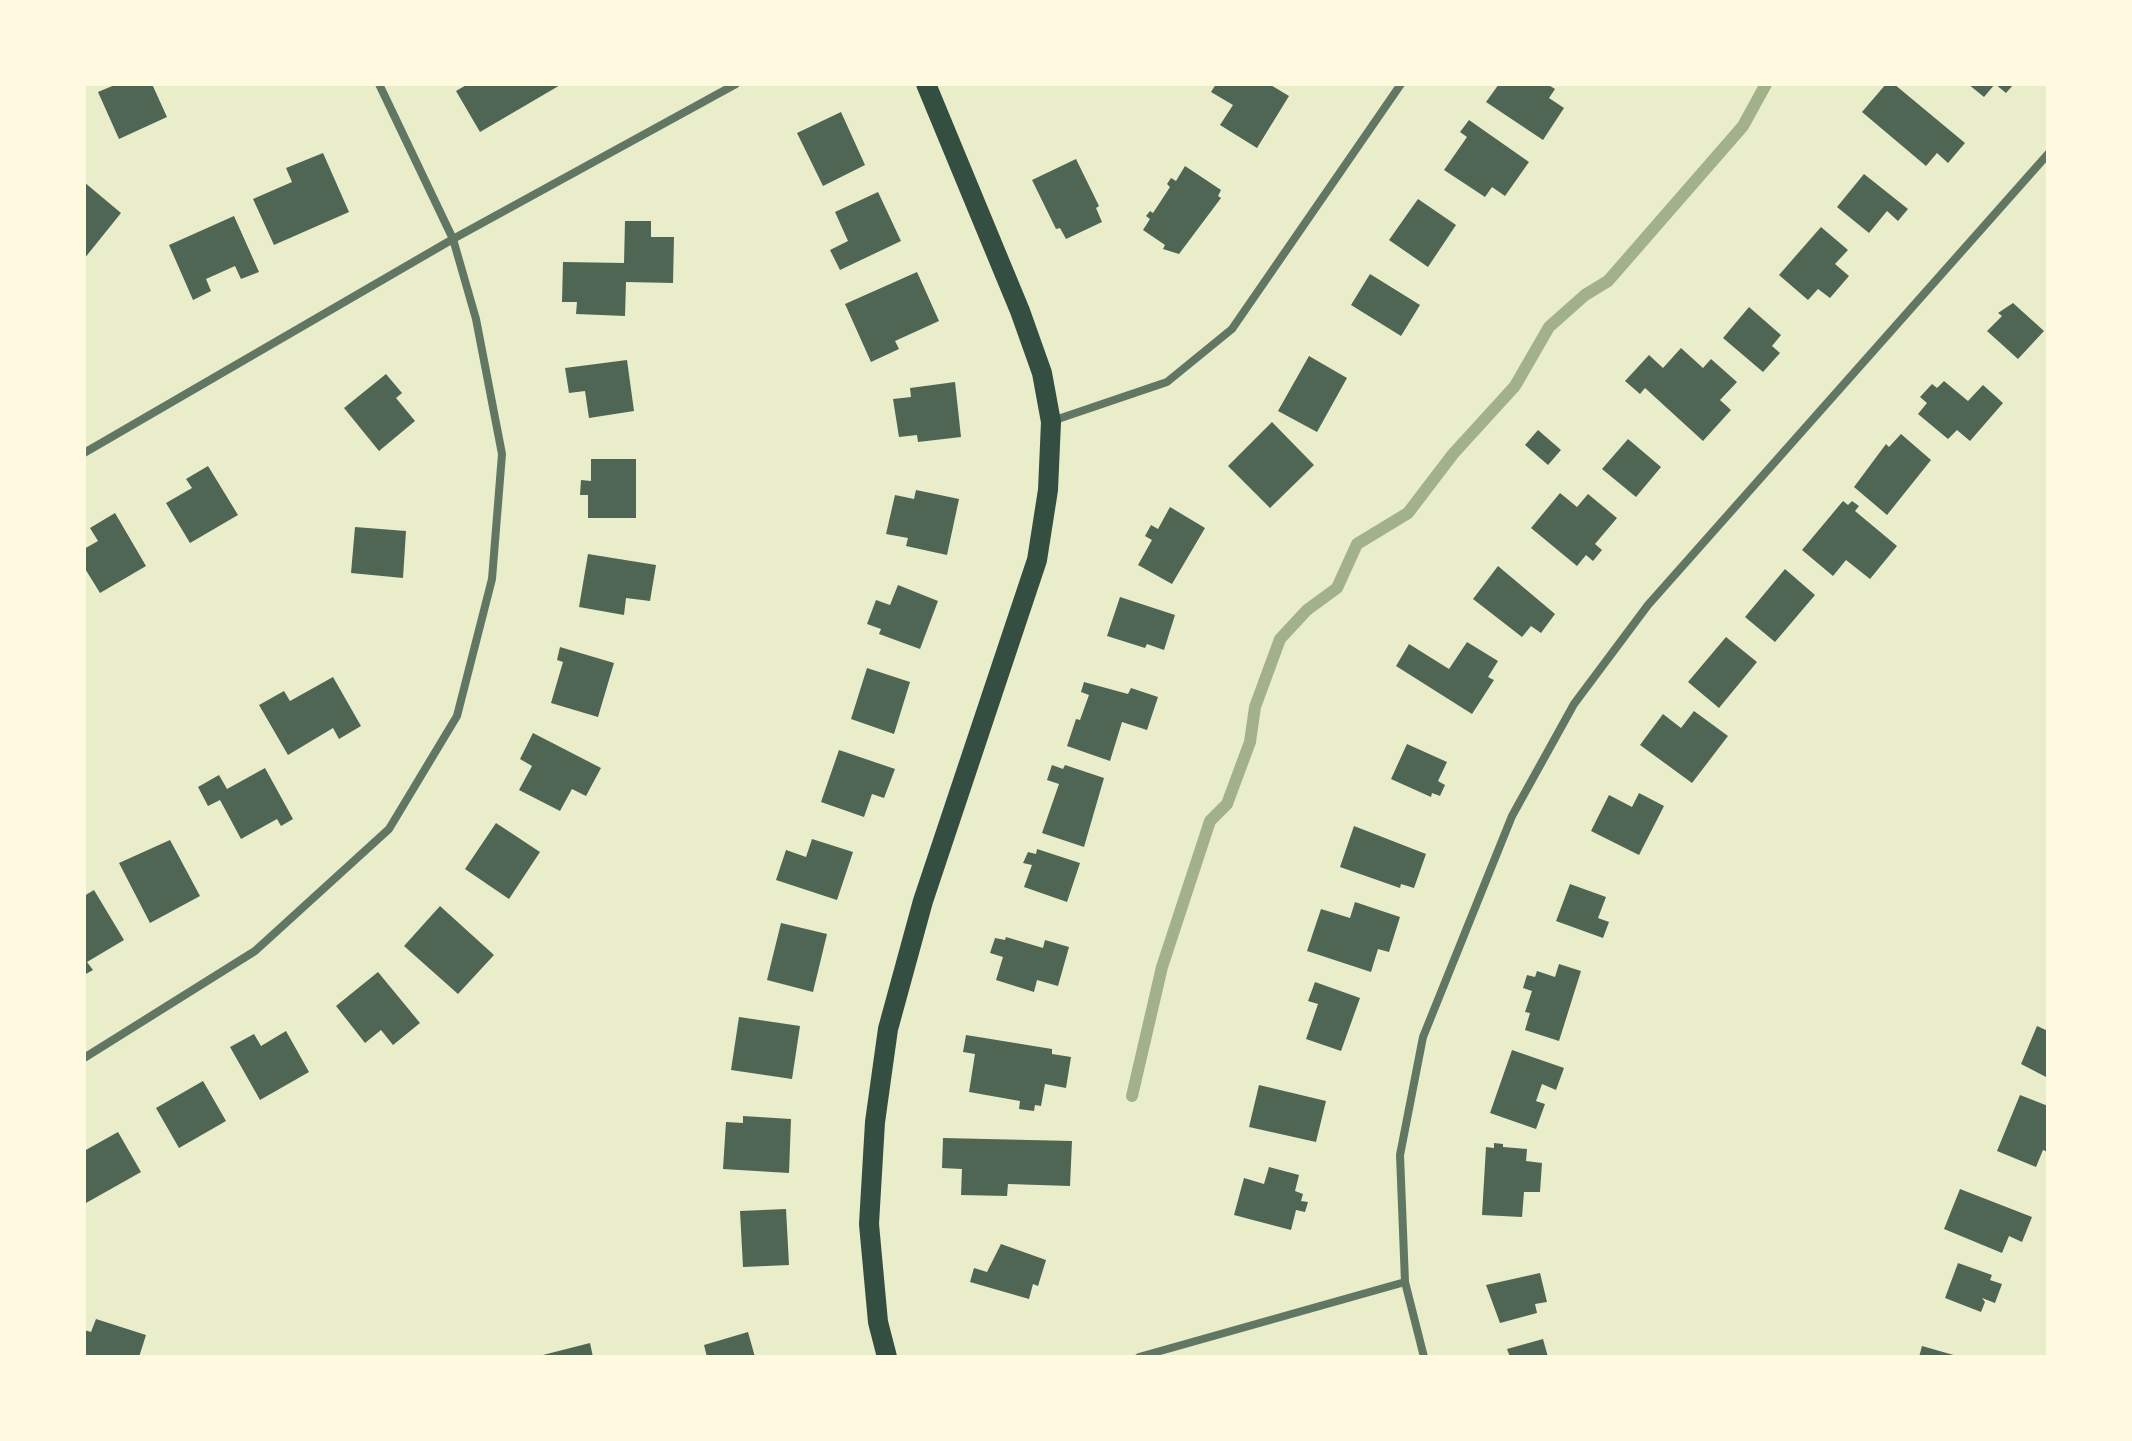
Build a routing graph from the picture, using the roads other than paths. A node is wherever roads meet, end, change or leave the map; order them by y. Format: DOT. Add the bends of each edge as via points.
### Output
graph roads {
  1 [pos="379,84"];
  2 [pos="736,84"];
  3 [pos="926,84"];
  4 [pos="1401,84"];
  5 [pos="2048,154"];
  6 [pos="453,239"];
  7 [pos="1051,422"];
  8 [pos="84,453"];
  9 [pos="84,1058"];
  10 [pos="1405,1282"];
  11 [pos="887,1357"];
  12 [pos="1139,1357"];
  13 [pos="1424,1357"];
  1 -- 6 [label="street"];
  2 -- 6 [label="street"];
  3 -- 7 [label="main road" via="1020,311 1042,373"];
  4 -- 7 [label="street" via="1232,329 1167,382"];
  5 -- 10 [label="street" via="1648,605 1574,704 1512,816 1423,1037 1400,1155"];
  6 -- 8 [label="street"];
  6 -- 9 [label="street" via="476,319 502,454 492,579 457,716 389,829 255,951"];
  7 -- 11 [label="main road" via="1037,560 923,901 888,1029 869,1224 878,1322"];
  10 -- 12 [label="street"];
  10 -- 13 [label="street"];
}
